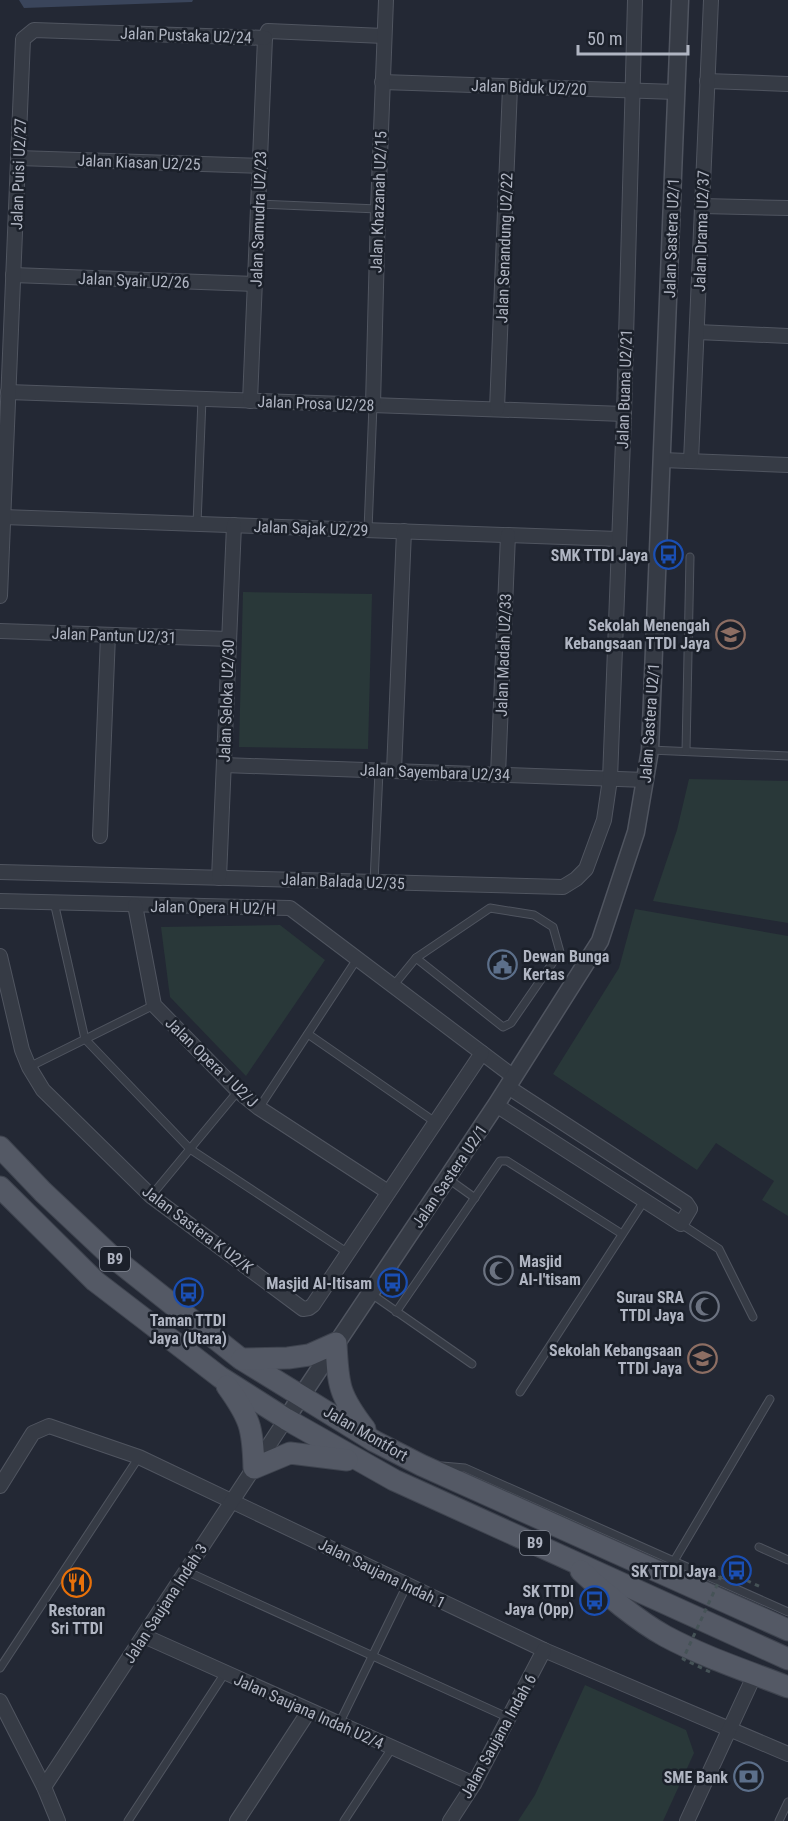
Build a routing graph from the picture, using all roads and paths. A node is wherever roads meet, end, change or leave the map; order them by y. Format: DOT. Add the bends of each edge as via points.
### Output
graph roads {
  1 [pos="386,0"];
  2 [pos="635,0"];
  3 [pos="680,0"];
  4 [pos="711,0"];
  5 [pos="384,36"];
  6 [pos="265,38"];
  7 [pos="23,39"];
  8 [pos="707,81"];
  9 [pos="382,82"];
  10 [pos="788,84"];
  11 [pos="510,87"];
  12 [pos="633,91"];
  13 [pos="676,92"];
  14 [pos="18,158"];
  15 [pos="260,166"];
  16 [pos="258,204"];
  17 [pos="702,206"];
  18 [pos="788,208"];
  19 [pos="378,209"];
  20 [pos="13,275"];
  21 [pos="255,284"];
  22 [pos="697,333"];
  23 [pos="788,336"];
  24 [pos="8,392"];
  25 [pos="202,399"];
  26 [pos="250,401"];
  27 [pos="373,405"];
  28 [pos="497,409"];
  29 [pos="624,414"];
  30 [pos="662,460"];
  31 [pos="692,461"];
  32 [pos="788,465"];
  33 [pos="3,517"];
  34 [pos="197,524"];
  35 [pos="234,525"];
  36 [pos="368,530"];
  37 [pos="404,531"];
  38 [pos="508,535"];
  39 [pos="618,539"];
  40 [pos="690,557"];
  41 [pos="0,596"];
  42 [pos="0,631"];
  43 [pos="108,635"];
  44 [pos="229,639"];
  45 [pos="650,750"];
  46 [pos="686,751"];
  47 [pos="788,756"];
  48 [pos="224,765"];
  49 [pos="379,771"];
  50 [pos="394,771"];
  51 [pos="498,775"];
  52 [pos="610,779"];
  53 [pos="646,780"];
  54 [pos="100,836"];
  55 [pos="0,872"];
  56 [pos="219,878"];
  57 [pos="374,882"];
  58 [pos="0,901"];
  59 [pos="54,902"];
  60 [pos="135,905"];
  61 [pos="0,956"];
  62 [pos="416,958"];
  63 [pos="357,959"];
  64 [pos="393,986"];
  65 [pos="153,1005"];
  66 [pos="308,1034"];
  67 [pos="86,1039"];
  68 [pos="482,1053"];
  69 [pos="29,1067"];
  70 [pos="511,1082"];
  71 [pos="238,1091"];
  72 [pos="496,1106"];
  73 [pos="259,1108"];
  74 [pos="435,1122"];
  75 [pos="0,1147"];
  76 [pos="190,1149"];
  77 [pos="447,1178"];
  78 [pos="0,1187"];
  79 [pos="388,1192"];
  80 [pos="151,1196"];
  81 [pos="475,1198"];
  82 [pos="644,1201"];
  83 [pos="681,1224"];
  84 [pos="622,1234"];
  85 [pos="348,1253"];
  86 [pos="370,1293"];
  87 [pos="396,1312"];
  88 [pos="753,1317"];
  89 [pos="336,1343"];
  90 [pos="241,1359"];
  91 [pos="472,1364"];
  92 [pos="220,1377"];
  93 [pos="520,1392"];
  94 [pos="301,1395"];
  95 [pos="770,1400"];
  96 [pos="286,1419"];
  97 [pos="374,1441"];
  98 [pos="139,1457"];
  99 [pos="360,1462"];
  100 [pos="421,1465"];
  101 [pos="254,1468"];
  102 [pos="0,1486"];
  103 [pos="233,1500"];
  104 [pos="759,1547"];
  105 [pos="565,1557"];
  106 [pos="788,1560"];
  107 [pos="674,1561"];
  108 [pos="186,1571"];
  109 [pos="406,1585"];
  110 [pos="763,1588"];
  111 [pos="788,1612"];
  112 [pos="788,1630"];
  113 [pos="144,1636"];
  114 [pos="544,1650"];
  115 [pos="371,1657"];
  116 [pos="788,1659"];
  117 [pos="0,1668"];
  118 [pos="710,1672"];
  119 [pos="225,1673"];
  120 [pos="755,1674"];
  121 [pos="788,1687"];
  122 [pos="0,1701"];
  123 [pos="309,1711"];
  124 [pos="509,1718"];
  125 [pos="339,1724"];
  126 [pos="730,1728"];
  127 [pos="392,1748"];
  128 [pos="788,1754"];
  129 [pos="474,1784"];
  130 [pos="44,1787"];
  131 [pos="788,1802"];
  132 [pos="58,1821"];
  133 [pos="128,1821"];
  134 [pos="237,1821"];
  135 [pos="344,1821"];
  136 [pos="450,1821"];
  137 [pos="687,1821"];
  138 [pos="779,1821"];
  1 -- 5 [label="street, Jalan Khazanah U2/15"];
  2 -- 12 [label="street, Jalan Buana U2/21"];
  3 -- 13 [label="street, Jalan Sastera U2/1"];
  4 -- 8 [label="street, Jalan Drama U2/37"];
  5 -- 6 [label="street, Jalan Pustaka U2/24" via="268,31"];
  5 -- 9 [label="street, Jalan Khazanah U2/15"];
  6 -- 7 [label="street, Jalan Pustaka U2/24" via="34,30"];
  6 -- 15 [label="street, Jalan Samudra U2/23"];
  7 -- 14 [label="street, Jalan Puisi U2/27"];
  8 -- 10 [label="street"];
  8 -- 17 [label="street, Jalan Drama U2/37"];
  9 -- 11 [label="street, Jalan Biduk U2/20"];
  9 -- 19 [label="street, Jalan Khazanah U2/15"];
  11 -- 12 [label="street, Jalan Biduk U2/20"];
  11 -- 28 [label="street, Jalan Senandung U2/22"];
  12 -- 13 [label="street, Jalan Biduk U2/20"];
  12 -- 29 [label="street, Jalan Buana U2/21"];
  13 -- 30 [label="street, Jalan Sastera U2/1"];
  14 -- 15 [label="street, Jalan Kiasan U2/25"];
  14 -- 20 [label="street, Jalan Puisi U2/27"];
  15 -- 16 [label="street, Jalan Samudra U2/23"];
  16 -- 19 [label="lane"];
  16 -- 21 [label="street, Jalan Samudra U2/23"];
  17 -- 18 [label="street"];
  17 -- 22 [label="street, Jalan Drama U2/37"];
  19 -- 27 [label="street, Jalan Khazanah U2/15"];
  20 -- 21 [label="street, Jalan Syair U2/26"];
  20 -- 24 [label="street, Jalan Puisi U2/27"];
  21 -- 26 [label="street, Jalan Samudra U2/23"];
  22 -- 23 [label="street"];
  22 -- 31 [label="street, Jalan Drama U2/37"];
  24 -- 25 [label="street, Jalan Prosa U2/28"];
  24 -- 33 [label="street, Jalan Puisi U2/27"];
  25 -- 26 [label="street, Jalan Prosa U2/28"];
  25 -- 34 [label="lane"];
  26 -- 27 [label="street, Jalan Prosa U2/28"];
  27 -- 28 [label="street, Jalan Prosa U2/28"];
  27 -- 36 [label="lane"];
  28 -- 29 [label="street, Jalan Prosa U2/28"];
  29 -- 39 [label="street, Jalan Buana U2/21"];
  30 -- 31 [label="street"];
  30 -- 45 [label="street, Jalan Sastera U2/1"];
  31 -- 32 [label="street"];
  33 -- 34 [label="street, Jalan Sajak U2/29"];
  33 -- 41 [label="street, Jalan Puisi U2/27"];
  34 -- 35 [label="street, Jalan Sajak U2/29"];
  35 -- 36 [label="street, Jalan Sajak U2/29"];
  35 -- 44 [label="street, Jalan Seloka U2/30"];
  36 -- 37 [label="street, Jalan Sajak U2/29"];
  37 -- 38 [label="street, Jalan Sajak U2/29"];
  37 -- 50 [label="street"];
  38 -- 39 [label="street, Jalan Sajak U2/29"];
  38 -- 51 [label="street, Jalan Madah U2/33"];
  39 -- 52 [label="street, Jalan Buana U2/21"];
  40 -- 46 [label="lane"];
  42 -- 43 [label="street, Jalan Pantun U2/31"];
  43 -- 44 [label="street, Jalan Pantun U2/31"];
  43 -- 54 [label="street"];
  44 -- 48 [label="street, Jalan Seloka U2/30"];
  45 -- 46 [label="lane"];
  45 -- 53 [label="street, Jalan Sastera U2/1"];
  46 -- 47 [label="lane"];
  48 -- 49 [label="street, Jalan Sayembara U2/34"];
  48 -- 56 [label="street, Jalan Seloka U2/30"];
  49 -- 50 [label="street, Jalan Sayembara U2/34"];
  49 -- 57 [label="lane"];
  50 -- 51 [label="street, Jalan Sayembara U2/34"];
  51 -- 52 [label="street, Jalan Sayembara U2/34"];
  52 -- 53 [label="street, Jalan Sayembara U2/34"];
  52 -- 57 [label="street, Jalan Balada U2/35" via="604,820 586,869 563,887"];
  53 -- 70 [label="street, Jalan Sastera U2/1" via="636,832 600,941"];
  55 -- 56 [label="street, Jalan Balada U2/35"];
  56 -- 57 [label="street, Jalan Balada U2/35"];
  58 -- 59 [label="street, Jalan Opera H U2/H"];
  59 -- 60 [label="street, Jalan Opera H U2/H"];
  59 -- 67 [label="lane"];
  60 -- 63 [label="street, Jalan Opera H U2/H" via="290,908"];
  60 -- 65 [label="street, Jalan Opera J U2/J"];
  61 -- 69 [label="street, Jalan Sastera K U2/K"];
  62 -- 62 [label="lane" via="490,908 534,915 553,927 560,952 511,1023 503,1027"];
  62 -- 64 [label="lane"];
  63 -- 64 [label="street, Jalan Opera H U2/H"];
  63 -- 66 [label="lane"];
  64 -- 68 [label="street, Jalan Opera H U2/H"];
  65 -- 67 [label="lane"];
  65 -- 71 [label="street, Jalan Opera J U2/J"];
  66 -- 73 [label="lane"];
  66 -- 74 [label="lane"];
  67 -- 69 [label="lane"];
  67 -- 76 [label="lane"];
  68 -- 70 [label="street, Jalan Opera H U2/H"];
  68 -- 74 [label="street, Jalan Sastera K U2/K"];
  69 -- 80 [label="street, Jalan Sastera K U2/K" via="43,1090"];
  70 -- 72 [label="street, Jalan Sastera U2/1"];
  70 -- 83 [label="street, Jalan Opera H U2/H" via="686,1203 690,1209"];
  71 -- 73 [label="street, Jalan Opera J U2/J"];
  71 -- 76 [label="lane"];
  72 -- 77 [label="street, Jalan Sastera U2/1"];
  72 -- 82 [label="street"];
  73 -- 79 [label="street, Jalan Opera J U2/J"];
  74 -- 79 [label="street, Jalan Sastera K U2/K"];
  75 -- 90 [label="main road, Jalan Montfort / B9" via="110,1255"];
  76 -- 80 [label="lane"];
  76 -- 85 [label="lane"];
  77 -- 81 [label="lane"];
  77 -- 86 [label="street, Jalan Sastera U2/1"];
  78 -- 92 [label="main road, Jalan Montfort / B9" via="95,1281"];
  79 -- 85 [label="street, Jalan Sastera K U2/K"];
  80 -- 85 [label="street, Jalan Sastera K U2/K" via="303,1309 313,1305"];
  81 -- 84 [label="lane" via="500,1161 507,1161"];
  81 -- 87 [label="lane"];
  82 -- 83 [label="street"];
  82 -- 84 [label="lane"];
  83 -- 88 [label="lane" via="719,1249"];
  84 -- 93 [label="lane"];
  86 -- 87 [label="lane"];
  86 -- 89 [label="street, Jalan Sastera U2/1"];
  87 -- 91 [label="lane"];
  89 -- 90 [label="main road" via="309,1355"];
  89 -- 94 [label="street, Jalan Sastera U2/1"];
  89 -- 97 [label="main road" via="337,1378 346,1404"];
  90 -- 94 [label="main road, Jalan Montfort / B9"];
  92 -- 96 [label="main road, Jalan Montfort / B9"];
  92 -- 101 [label="main road" via="243,1409 253,1435"];
  94 -- 96 [label="street, Jalan Sastera U2/1"];
  94 -- 97 [label="main road, Jalan Montfort / B9"];
  95 -- 107 [label="lane"];
  96 -- 99 [label="main road, Jalan Montfort / B9"];
  96 -- 101 [label="street, Jalan Saujana Indah 3"];
  97 -- 100 [label="main road, Jalan Montfort / B9"];
  98 -- 102 [label="street, Jalan Saujana Indah 1" via="49,1426 33,1433"];
  98 -- 103 [label="street, Jalan Saujana Indah 1"];
  98 -- 117 [label="lane"];
  99 -- 101 [label="main road" via="290,1453"];
  99 -- 105 [label="main road, Jalan Montfort / B9"];
  100 -- 107 [label="lane" via="465,1468"];
  100 -- 112 [label="main road, Jalan Montfort / B9"];
  101 -- 103 [label="street, Jalan Saujana Indah 3"];
  103 -- 108 [label="street, Jalan Saujana Indah 3"];
  103 -- 109 [label="street, Jalan Saujana Indah 1"];
  104 -- 106 [label="lane"];
  105 -- 116 [label="main road, Jalan Montfort / B9"];
  105 -- 120 [label="main road" via="603,1591 664,1635"];
  107 -- 111 [label="lane"];
  108 -- 113 [label="street, Jalan Saujana Indah 3"];
  108 -- 115 [label="lane"];
  109 -- 114 [label="street, Jalan Saujana Indah 1"];
  109 -- 115 [label="lane"];
  110 -- 118 [label="path, bridge" via="724,1570 683,1659"];
  113 -- 119 [label="street, Jalan Saujana Indah U2/4"];
  113 -- 130 [label="street, Jalan Saujana Indah 3"];
  114 -- 124 [label="street, Jalan Saujana Indah 6"];
  114 -- 126 [label="street, Jalan Saujana Indah 1"];
  115 -- 124 [label="lane"];
  115 -- 125 [label="lane"];
  119 -- 123 [label="street, Jalan Saujana Indah U2/4"];
  119 -- 133 [label="lane"];
  120 -- 121 [label="main road"];
  120 -- 126 [label="street"];
  122 -- 130 [label="street"];
  123 -- 125 [label="street, Jalan Saujana Indah U2/4"];
  123 -- 134 [label="street"];
  124 -- 129 [label="street, Jalan Saujana Indah 6"];
  125 -- 127 [label="street, Jalan Saujana Indah U2/4"];
  126 -- 128 [label="street, Jalan Saujana Indah 1"];
  126 -- 137 [label="street"];
  127 -- 129 [label="street, Jalan Saujana Indah U2/4"];
  127 -- 135 [label="lane"];
  129 -- 136 [label="street, Jalan Saujana Indah 6"];
  130 -- 132 [label="street"];
  131 -- 138 [label="lane"];
}
